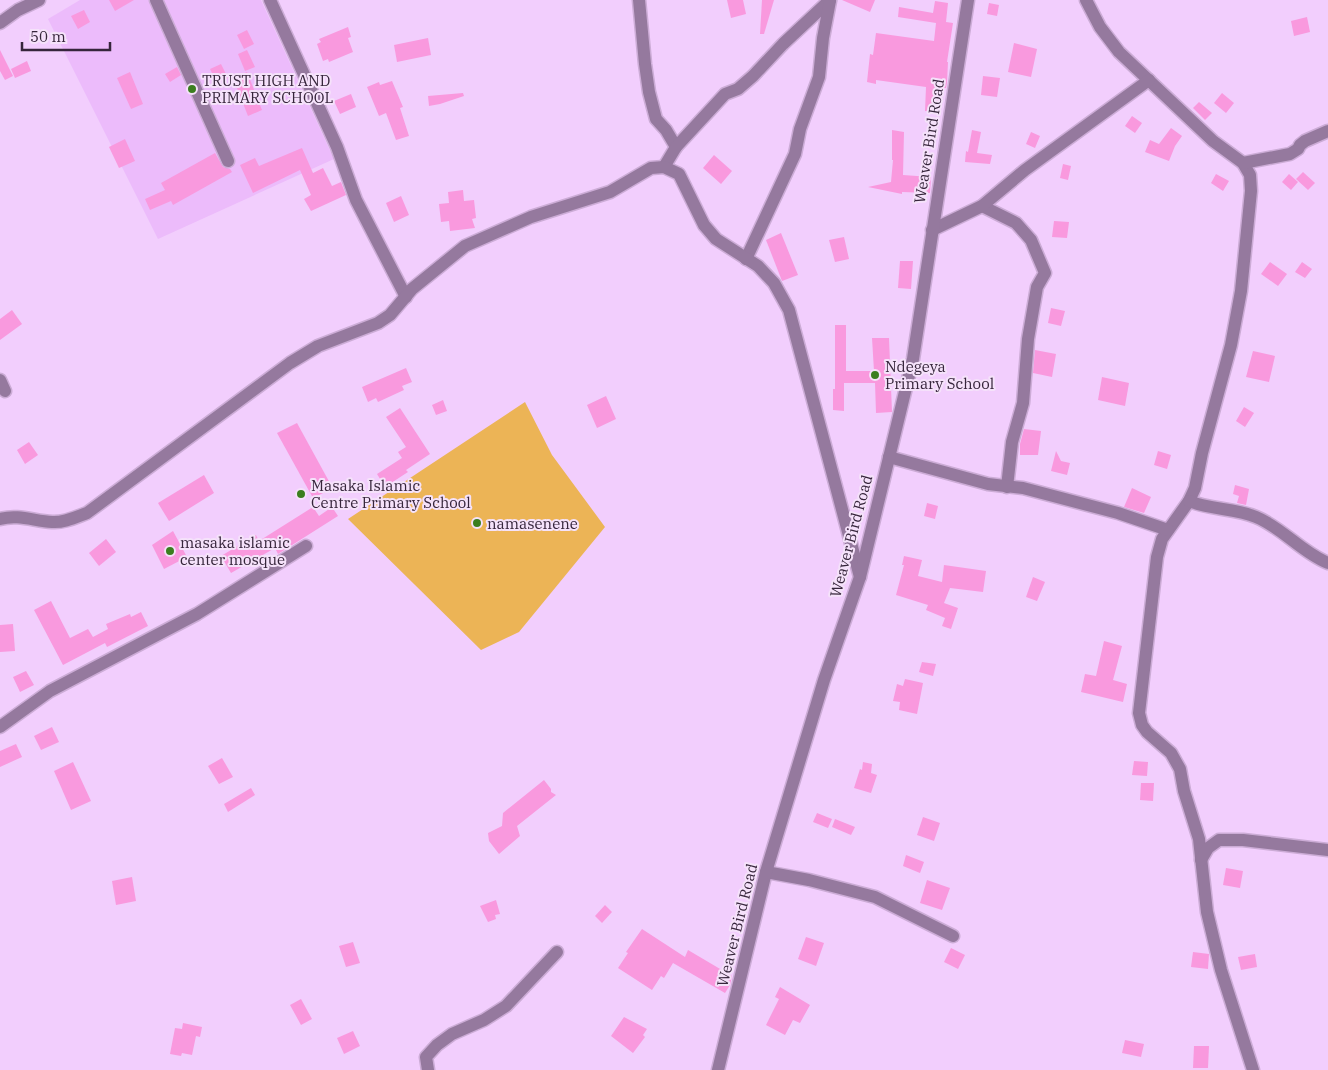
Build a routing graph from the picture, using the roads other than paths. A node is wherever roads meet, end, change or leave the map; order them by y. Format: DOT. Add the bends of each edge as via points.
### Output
graph roads {
  1 [pos="39,0"];
  2 [pos="156,0"];
  3 [pos="270,0"];
  4 [pos="639,0"];
  5 [pos="830,0"];
  6 [pos="968,0"];
  7 [pos="1086,0"];
  8 [pos="0,23"];
  9 [pos="1149,80"];
  10 [pos="1328,131"];
  11 [pos="676,147"];
  12 [pos="228,160"];
  13 [pos="1244,163"];
  14 [pos="664,167"];
  15 [pos="982,206"];
  16 [pos="932,230"];
  17 [pos="746,258"];
  18 [pos="406,297"];
  19 [pos="889,457"];
  20 [pos="1007,487"];
  21 [pos="1189,501"];
  22 [pos="0,519"];
  23 [pos="1168,530"];
  24 [pos="306,546"];
  25 [pos="1328,563"];
  26 [pos="860,577"];
  27 [pos="0,727"];
  28 [pos="1328,850"];
  29 [pos="1201,860"];
  30 [pos="766,872"];
  31 [pos="953,936"];
  32 [pos="557,952"];
  33 [pos="428,1070"];
  34 [pos="718,1070"];
  35 [pos="1253,1070"];
  1 -- 8 [label="street"];
  2 -- 12 [label="street"];
  3 -- 18 [label="street" via="337,148 356,200"];
  4 -- 11 [label="street" via="649,92 656,119"];
  5 -- 11 [label="street" via="753,76 726,94"];
  5 -- 17 [label="street" via="819,77 800,129 795,154"];
  6 -- 16 [label="street, Weaver Bird Road"];
  7 -- 9 [label="street" via="1109,40"];
  9 -- 13 [label="street" via="1213,141"];
  9 -- 15 [label="street" via="1025,170"];
  10 -- 13 [label="street" via="1305,140 1290,154"];
  11 -- 14 [label="street"];
  13 -- 21 [label="street" via="1250,175 1250,191 1241,291 1231,345"];
  14 -- 17 [label="street" via="679,174 704,225 716,239"];
  14 -- 18 [label="street" via="651,168 610,192 531,217 464,246"];
  15 -- 16 [label="street"];
  15 -- 20 [label="street" via="1016,223 1031,240 1046,273 1037,287"];
  16 -- 19 [label="street, Weaver Bird Road" via="913,359"];
  17 -- 26 [label="street" via="774,283 789,310"];
  18 -- 22 [label="street" via="378,324 318,346 290,363 87,513 54,523 25,517"];
  19 -- 20 [label="street"];
  19 -- 26 [label="street, Weaver Bird Road"];
  20 -- 23 [label="street" via="1023,488 1118,513"];
  21 -- 23 [label="street"];
  21 -- 25 [label="street" via="1256,517"];
  23 -- 29 [label="street" via="1157,557 1139,714 1142,726 1171,753 1180,769 1199,839"];
  24 -- 27 [label="street" via="197,614 50,691"];
  26 -- 30 [label="street, Weaver Bird Road" via="824,680"];
  28 -- 29 [label="street" via="1219,840 1208,848"];
  29 -- 35 [label="street" via="1207,912 1217,954"];
  30 -- 31 [label="street" via="876,897"];
  30 -- 34 [label="street, Weaver Bird Road"];
  32 -- 33 [label="street" via="506,1006 437,1045 426,1057"];
}
